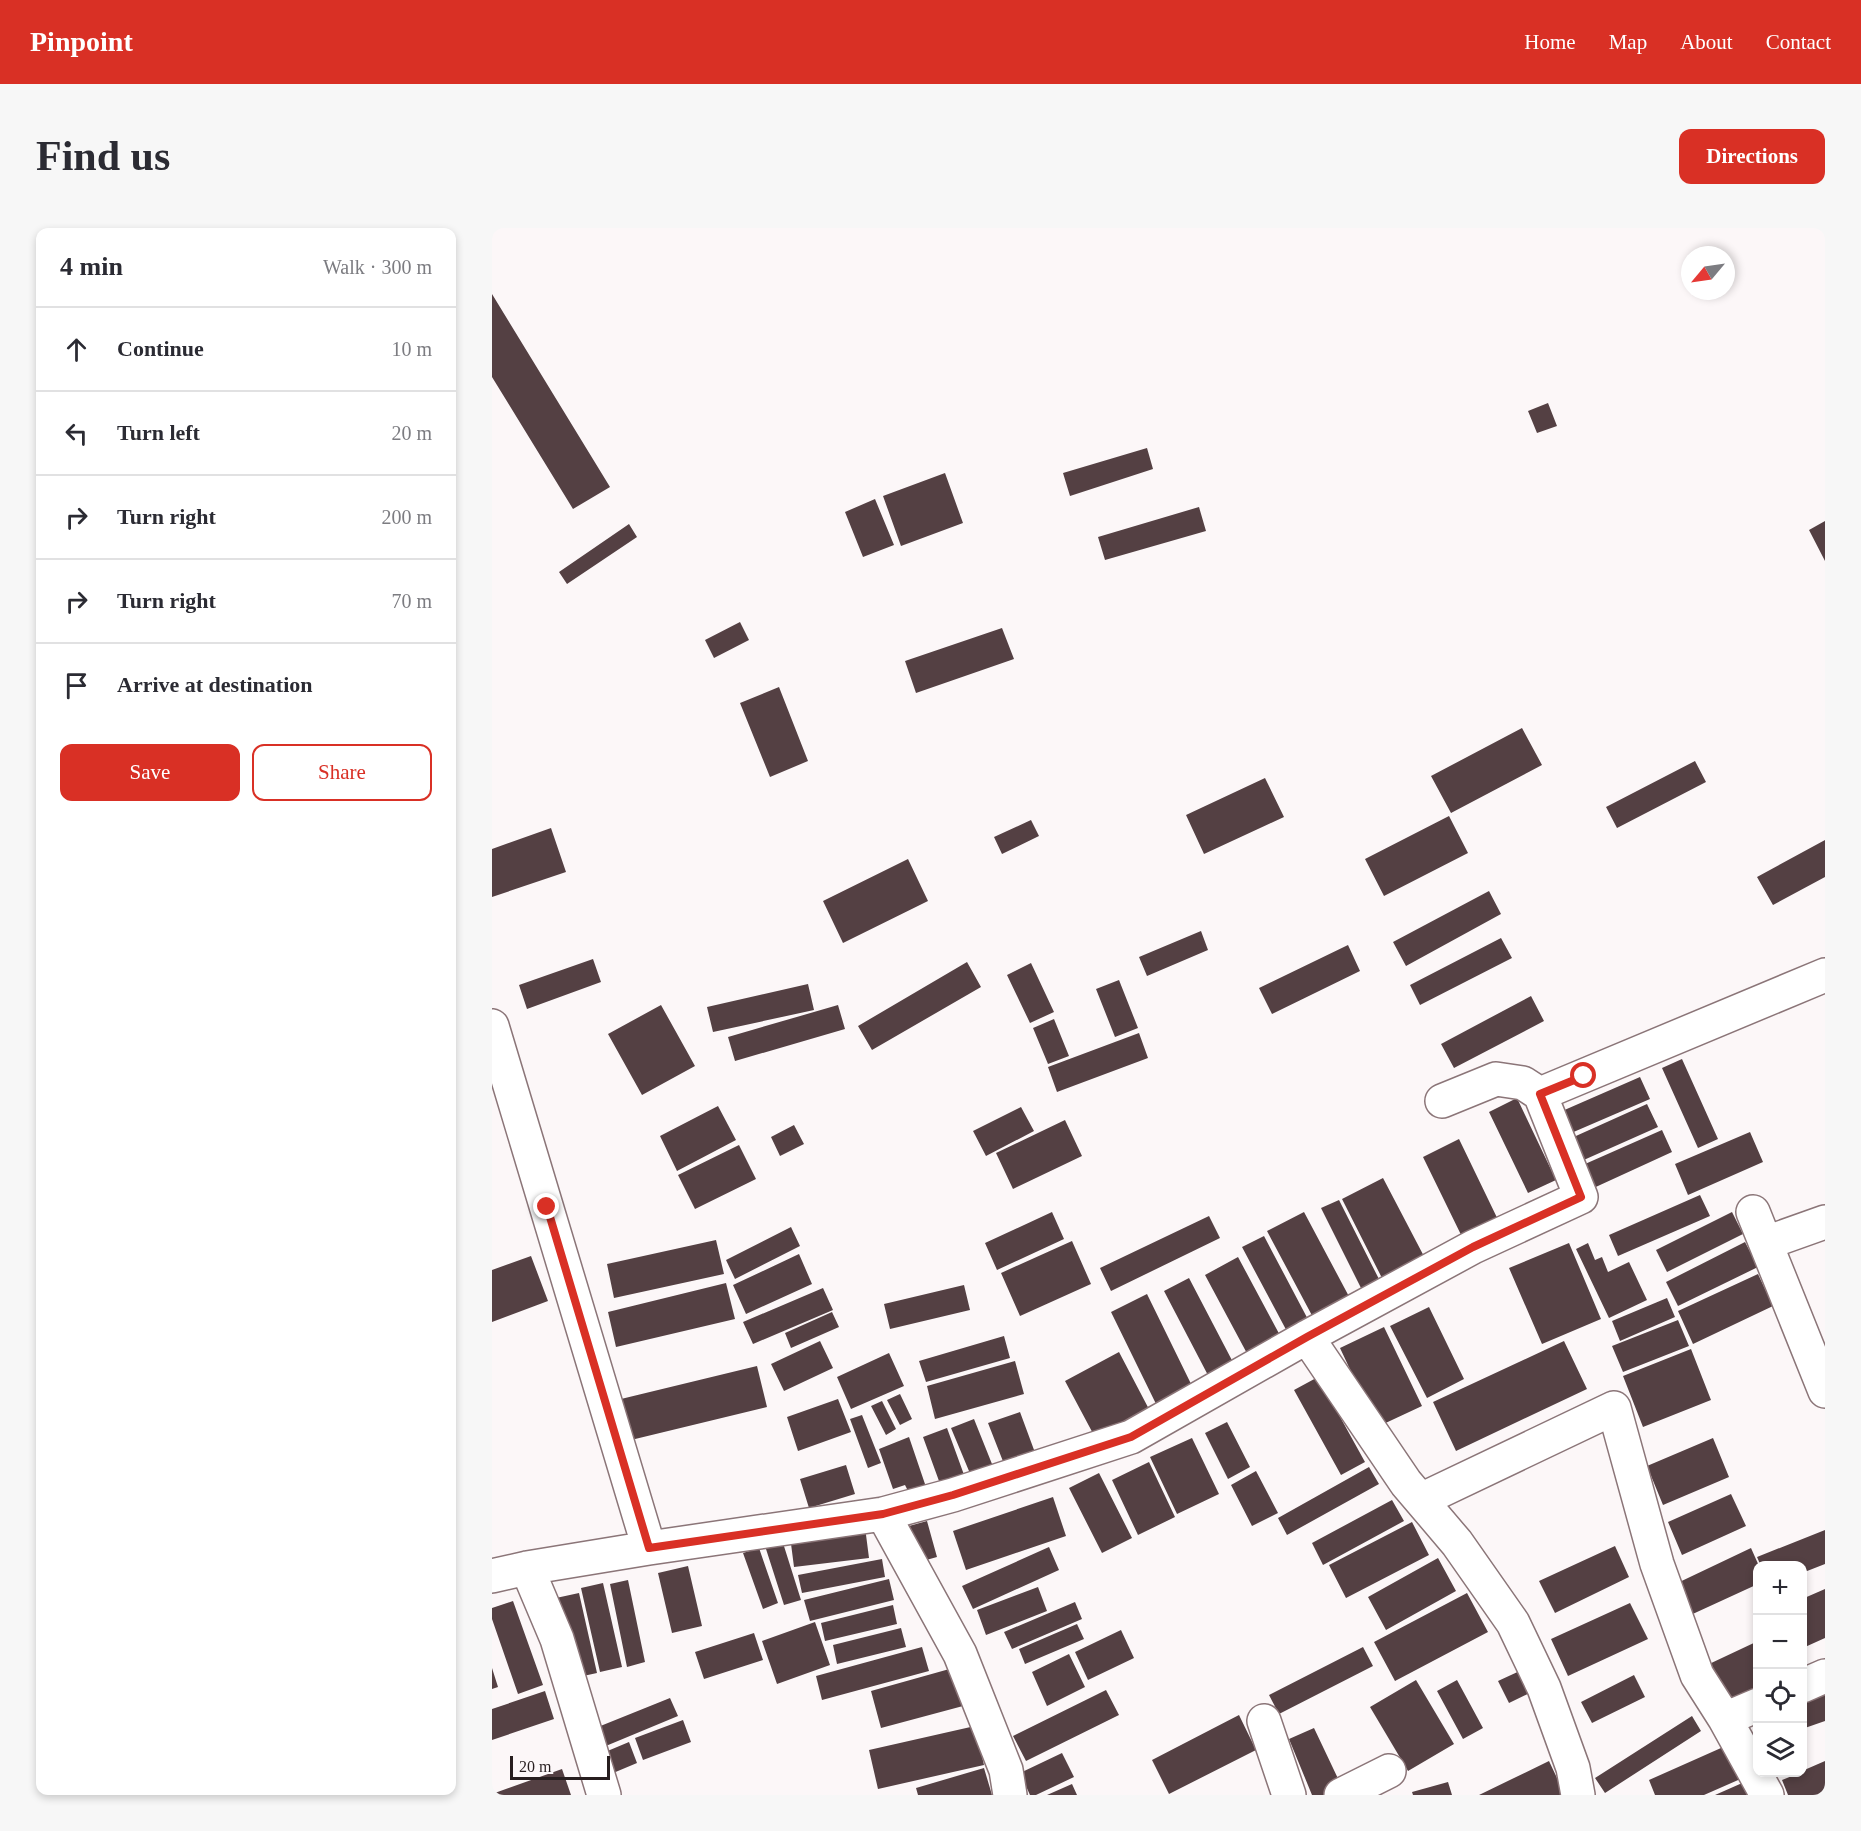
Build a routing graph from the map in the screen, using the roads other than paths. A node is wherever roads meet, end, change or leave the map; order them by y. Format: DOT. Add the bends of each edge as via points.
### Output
graph roads {
  1 [pos="1825,975"];
  2 [pos="492,1026"];
  3 [pos="1540,1094"];
  4 [pos="1442,1101"];
  5 [pos="1754,1212"];
  6 [pos="1825,1222"];
  7 [pos="1766,1243"];
  8 [pos="1307,1337"];
  9 [pos="1825,1391"];
  10 [pos="1421,1500"];
  11 [pos="883,1514"];
  12 [pos="649,1548"];
  13 [pos="527,1568"];
  14 [pos="492,1576"];
  15 [pos="1825,1676"];
  16 [pos="1807,1684"];
  17 [pos="1753,1707"];
  18 [pos="1725,1719"];
  19 [pos="1263,1721"];
  20 [pos="1389,1771"];
  21 [pos="604,1795"];
  22 [pos="1010,1795"];
  23 [pos="1289,1795"];
  24 [pos="1341,1795"];
  25 [pos="1578,1795"];
  26 [pos="1767,1795"];
  1 -- 3 [label="street"];
  2 -- 12 [label="street"];
  3 -- 4 [label="street" via="1523,1083 1496,1078"];
  3 -- 8 [label="street" via="1581,1197 1473,1247"];
  5 -- 7 [label="street"];
  6 -- 7 [label="street"];
  7 -- 9 [label="street"];
  8 -- 10 [label="street"];
  8 -- 11 [label="street" via="1131,1437"];
  10 -- 18 [label="street" via="1614,1408 1657,1563 1697,1675"];
  10 -- 25 [label="street" via="1513,1623 1544,1688 1573,1768"];
  11 -- 12 [label="street"];
  11 -- 22 [label="street" via="960,1654 1006,1770"];
  12 -- 13 [label="street"];
  13 -- 14 [label="street"];
  13 -- 21 [label="street" via="557,1639"];
  15 -- 16 [label="street"];
  17 -- 18 [label="street"];
  18 -- 26 [label="street"];
  19 -- 23 [label="street"];
  20 -- 24 [label="street"];
}
